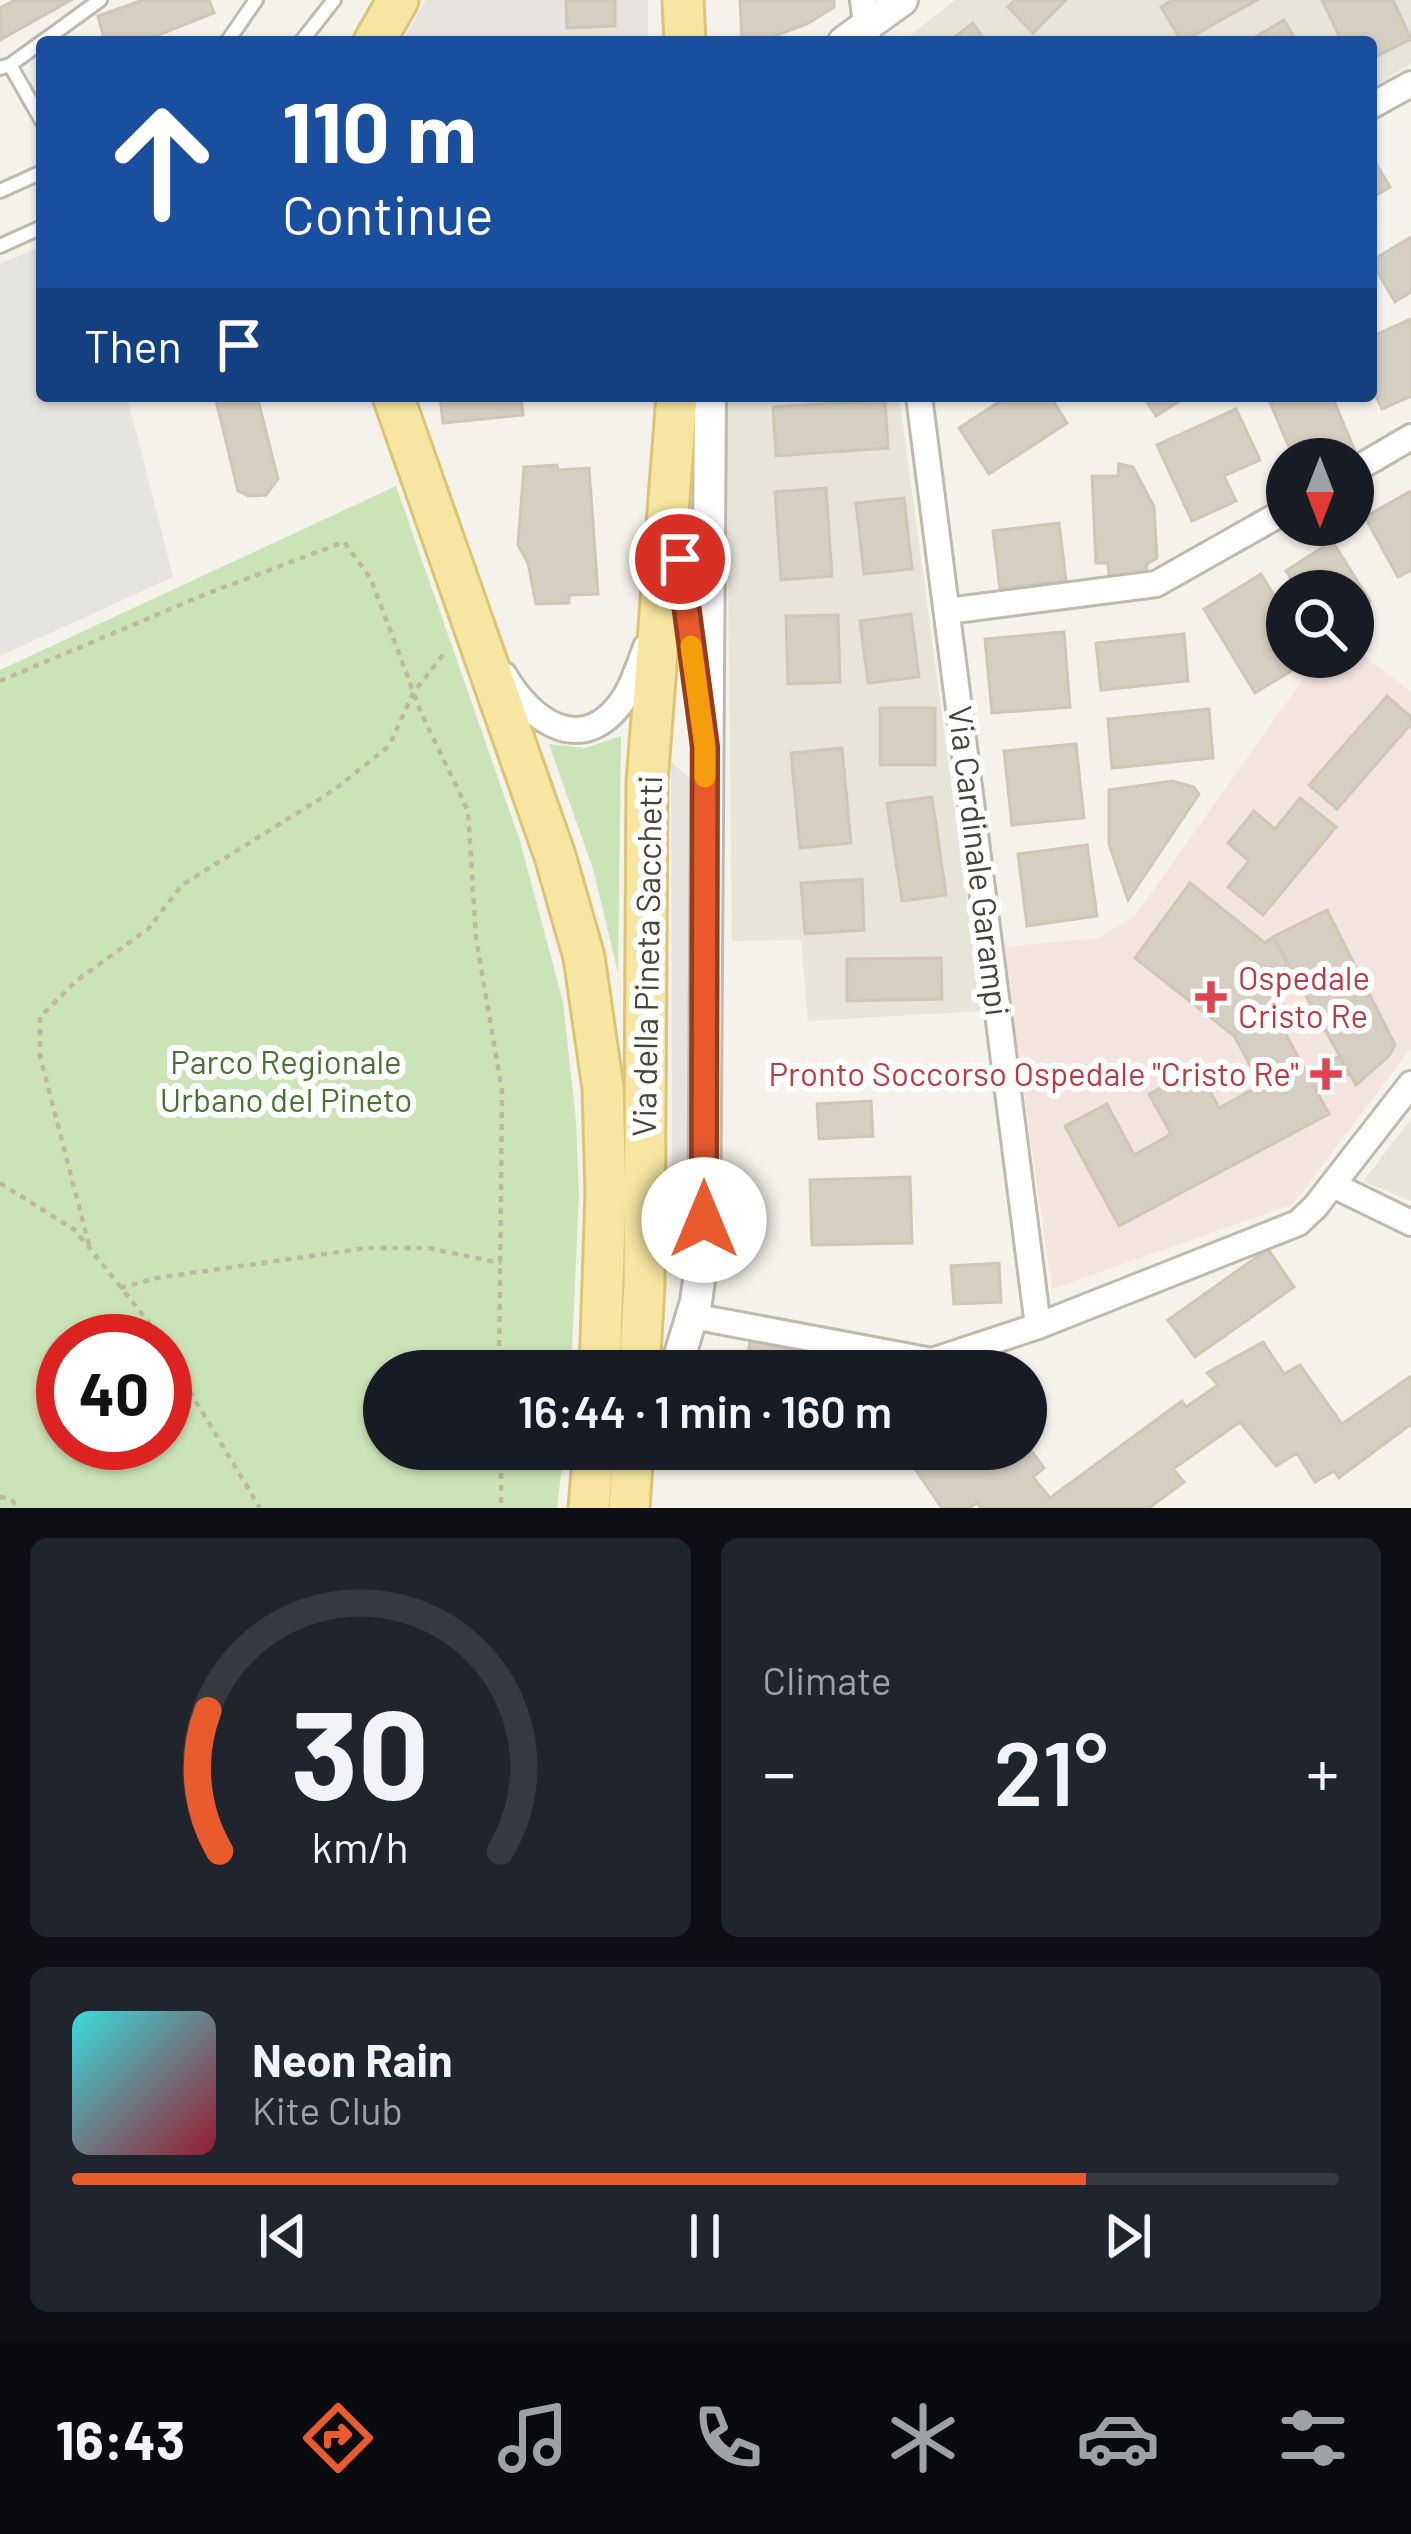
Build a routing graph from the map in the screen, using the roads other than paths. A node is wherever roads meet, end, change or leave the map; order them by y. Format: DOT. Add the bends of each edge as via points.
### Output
graph roads {
  1 [pos="100,0"];
  2 [pos="256,0"];
  3 [pos="334,0"];
  4 [pos="398,0"];
  5 [pos="683,0"];
  6 [pos="902,0"];
  7 [pos="861,28"];
  8 [pos="50,36"];
  9 [pos="230,36"];
  10 [pos="306,36"];
  11 [pos="377,36"];
  12 [pos="686,36"];
  13 [pos="36,46"];
  14 [pos="5,66"];
  15 [pos="1411,84"];
  16 [pos="1377,103"];
  17 [pos="36,112"];
  18 [pos="36,175"];
  19 [pos="0,190"];
  20 [pos="36,230"];
  21 [pos="0,246"];
  22 [pos="395,402"];
  23 [pos="676,402"];
  24 [pos="710,402"];
  25 [pos="923,402"];
  26 [pos="1411,437"];
  27 [pos="1374,459"];
  28 [pos="672,491"];
  29 [pos="1266,521"];
  30 [pos="948,611"];
  31 [pos="659,613"];
  32 [pos="473,620"];
  33 [pos="705,747"];
  34 [pos="1411,1084"];
  35 [pos="1333,1185"];
  36 [pos="1411,1222"];
  37 [pos="692,1316"];
  38 [pos="1038,1326"];
  39 [pos="601,1350"];
  40 [pos="640,1350"];
  41 [pos="681,1350"];
  42 [pos="593,1470"];
  43 [pos="633,1470"];
  44 [pos="645,1470"];
  45 [pos="590,1508"];
  46 [pos="632,1508"];
  1 -- 8 [label="lane"];
  2 -- 9 [label="lane"];
  3 -- 10 [label="lane"];
  4 -- 11 [label="main road"];
  5 -- 12 [label="main road"];
  6 -- 7 [label="street"];
  13 -- 14 [label="lane"];
  14 -- 17 [label="lane"];
  15 -- 16 [label="street"];
  18 -- 19 [label="lane"];
  20 -- 21 [label="lane"];
  22 -- 32 [label="main road, Via della Pineta Sacchetti"];
  23 -- 28 [label="main road, Via della Pineta Sacchetti"];
  24 -- 33 [label="street, Via della Pineta Sacchetti"];
  25 -- 30 [label="street, Via Cardinale Garampi"];
  26 -- 27 [label="street"];
  28 -- 31 [label="main road, Via della Pineta Sacchetti"];
  28 -- 33 [label="street"];
  29 -- 30 [label="street" via="1156,584"];
  30 -- 38 [label="street, Via Cardinale Garampi"];
  31 -- 32 [label="street, Via della Pineta Sacchetti" via="626,696 586,729 548,723 529,710"];
  31 -- 40 [label="main road, Via della Pineta Sacchetti" via="647,782"];
  32 -- 39 [label="main road, Via della Pineta Sacchetti" via="571,906 597,1030 606,1192"];
  33 -- 37 [label="street, Via della Pineta Sacchetti" via="704,1243"];
  34 -- 35 [label="street"];
  35 -- 36 [label="street"];
  35 -- 38 [label="street" via="1291,1227"];
  37 -- 38 [label="street" via="932,1361"];
  37 -- 41 [label="street, Via della Pineta Sacchetti"];
  42 -- 45 [label="main road"];
  43 -- 46 [label="main road"];
  44 -- 46 [label="street"];
}
